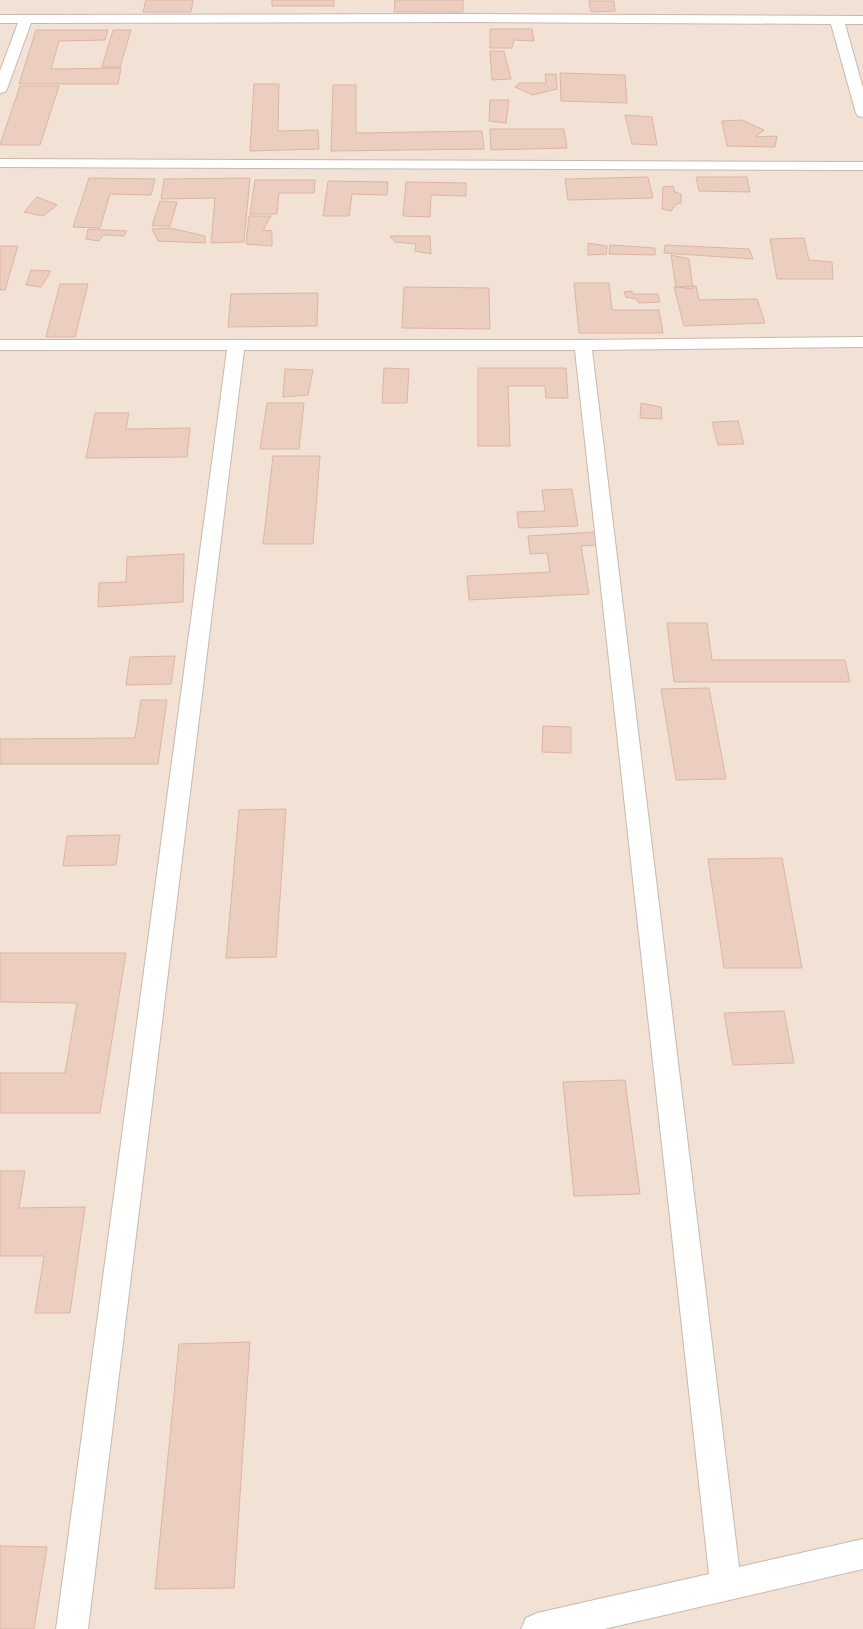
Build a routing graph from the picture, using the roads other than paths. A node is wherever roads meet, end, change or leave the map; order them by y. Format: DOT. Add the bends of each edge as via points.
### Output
graph roads {
  1 [pos="0,19"];
  2 [pos="26,19"];
  3 [pos="837,20"];
  4 [pos="863,20"];
  5 [pos="0,88"];
  6 [pos="863,113"];
  7 [pos="0,163"];
  8 [pos="863,166"];
  9 [pos="863,342"];
  10 [pos="0,345"];
  11 [pos="236,345"];
  12 [pos="583,345"];
  13 [pos="863,1554"];
  14 [pos="726,1586"];
  15 [pos="72,1629"];
  16 [pos="538,1629"];
  1 -- 2 [label="street"];
  2 -- 3 [label="street"];
  2 -- 5 [label="street"];
  3 -- 4 [label="street"];
  3 -- 6 [label="street"];
  7 -- 8 [label="street"];
  9 -- 12 [label="street"];
  10 -- 11 [label="street"];
  11 -- 12 [label="street"];
  11 -- 15 [label="street"];
  12 -- 14 [label="street"];
  13 -- 14 [label="street"];
  14 -- 16 [label="street"];
}
